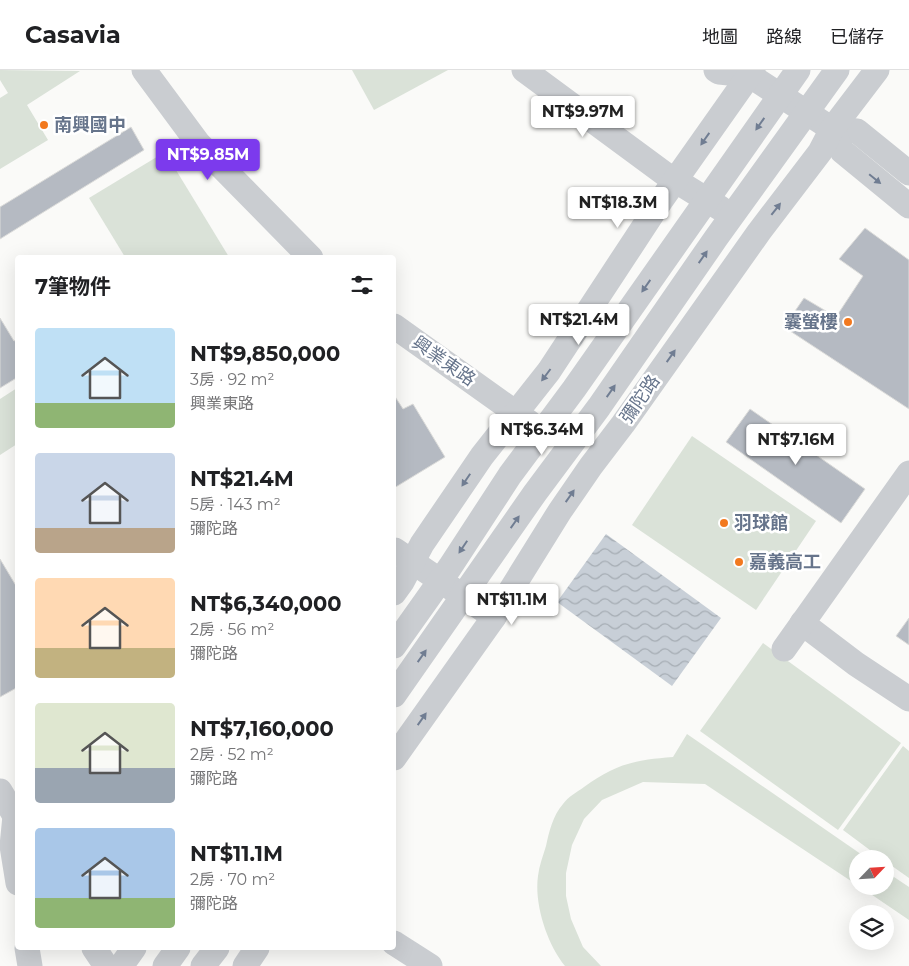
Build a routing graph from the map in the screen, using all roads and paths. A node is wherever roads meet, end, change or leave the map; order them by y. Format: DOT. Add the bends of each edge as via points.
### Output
graph roads {
  1 [pos="144,70"];
  2 [pos="524,70"];
  3 [pos="798,70"];
  4 [pos="837,70"];
  5 [pos="877,70"];
  6 [pos="717,71"];
  7 [pos="751,73"];
  8 [pos="781,95"];
  9 [pos="808,112"];
  10 [pos="832,129"];
  11 [pos="909,173"];
  12 [pos="670,177"];
  13 [pos="707,200"];
  14 [pos="909,206"];
  15 [pos="732,216"];
  16 [pos="758,232"];
  17 [pos="308,255"];
  18 [pos="396,327"];
  19 [pos="517,413"];
  20 [pos="542,432"];
  21 [pos="568,450"];
  22 [pos="591,466"];
  23 [pos="909,473"];
  24 [pos="404,556"];
  25 [pos="439,580"];
  26 [pos="396,586"];
  27 [pos="463,596"];
  28 [pos="494,617"];
  29 [pos="802,623"];
  30 [pos="396,643"];
  31 [pos="784,649"];
  32 [pos="396,692"];
  33 [pos="909,699"];
  34 [pos="396,755"];
  35 [pos="0,791"];
  36 [pos="15,816"];
  37 [pos="15,821"];
  38 [pos="6,848"];
  39 [pos="15,874"];
  40 [pos="396,943"];
  41 [pos="27,950"];
  42 [pos="95,950"];
  43 [pos="133,950"];
  44 [pos="177,950"];
  45 [pos="215,950"];
  46 [pos="257,950"];
  47 [pos="30,966"];
  48 [pos="106,966"];
  49 [pos="121,966"];
  50 [pos="165,966"];
  51 [pos="203,966"];
  52 [pos="245,966"];
  53 [pos="430,966"];
  1 -- 17 [label="street" via="198,143"];
  2 -- 12 [label="street"];
  3 -- 8 [label="street"];
  4 -- 9 [label="street, 彌陀路"];
  5 -- 10 [label="street, 彌陀路"];
  6 -- 7 [label="street"];
  7 -- 8 [label="street"];
  7 -- 12 [label="street, one-way"];
  8 -- 9 [label="street"];
  8 -- 13 [label="street, one-way"];
  9 -- 10 [label="street"];
  9 -- 15 [label="street, 彌陀路"];
  10 -- 11 [label="street" via="857,131"];
  10 -- 14 [label="street, one-way" via="842,151"];
  16 -- 10 [label="street, 彌陀路, one-way" via="820,152"];
  12 -- 13 [label="street"];
  12 -- 19 [label="street, one-way" via="549,371"];
  13 -- 15 [label="street"];
  13 -- 20 [label="street, one-way"];
  15 -- 16 [label="street"];
  21 -- 15 [label="street, 彌陀路, one-way"];
  22 -- 16 [label="street, 彌陀路, one-way"];
  18 -- 19 [label="street, 興業東路"];
  19 -- 20 [label="street, 興業東路"];
  19 -- 24 [label="street, one-way" via="482,456 422,544"];
  20 -- 21 [label="street, 興業東路"];
  20 -- 25 [label="street, one-way"];
  21 -- 22 [label="street, 興業東路"];
  27 -- 21 [label="street, 彌陀路, one-way"];
  28 -- 22 [label="street, 彌陀路, one-way"];
  23 -- 29 [label="street"];
  24 -- 25 [label="street"];
  24 -- 26 [label="street"];
  25 -- 27 [label="street"];
  25 -- 30 [label="street"];
  27 -- 28 [label="street"];
  32 -- 27 [label="street, 彌陀路, one-way"];
  34 -- 28 [label="street, 彌陀路, one-way"];
  29 -- 31 [label="street"];
  29 -- 33 [label="street"];
  35 -- 36 [label="street"];
  37 -- 38 [label="street"];
  38 -- 39 [label="street"];
  40 -- 53 [label="street"];
  41 -- 47 [label="street"];
  42 -- 48 [label="street"];
  43 -- 49 [label="street"];
  44 -- 50 [label="street"];
  45 -- 51 [label="street"];
  46 -- 52 [label="street"];
}
